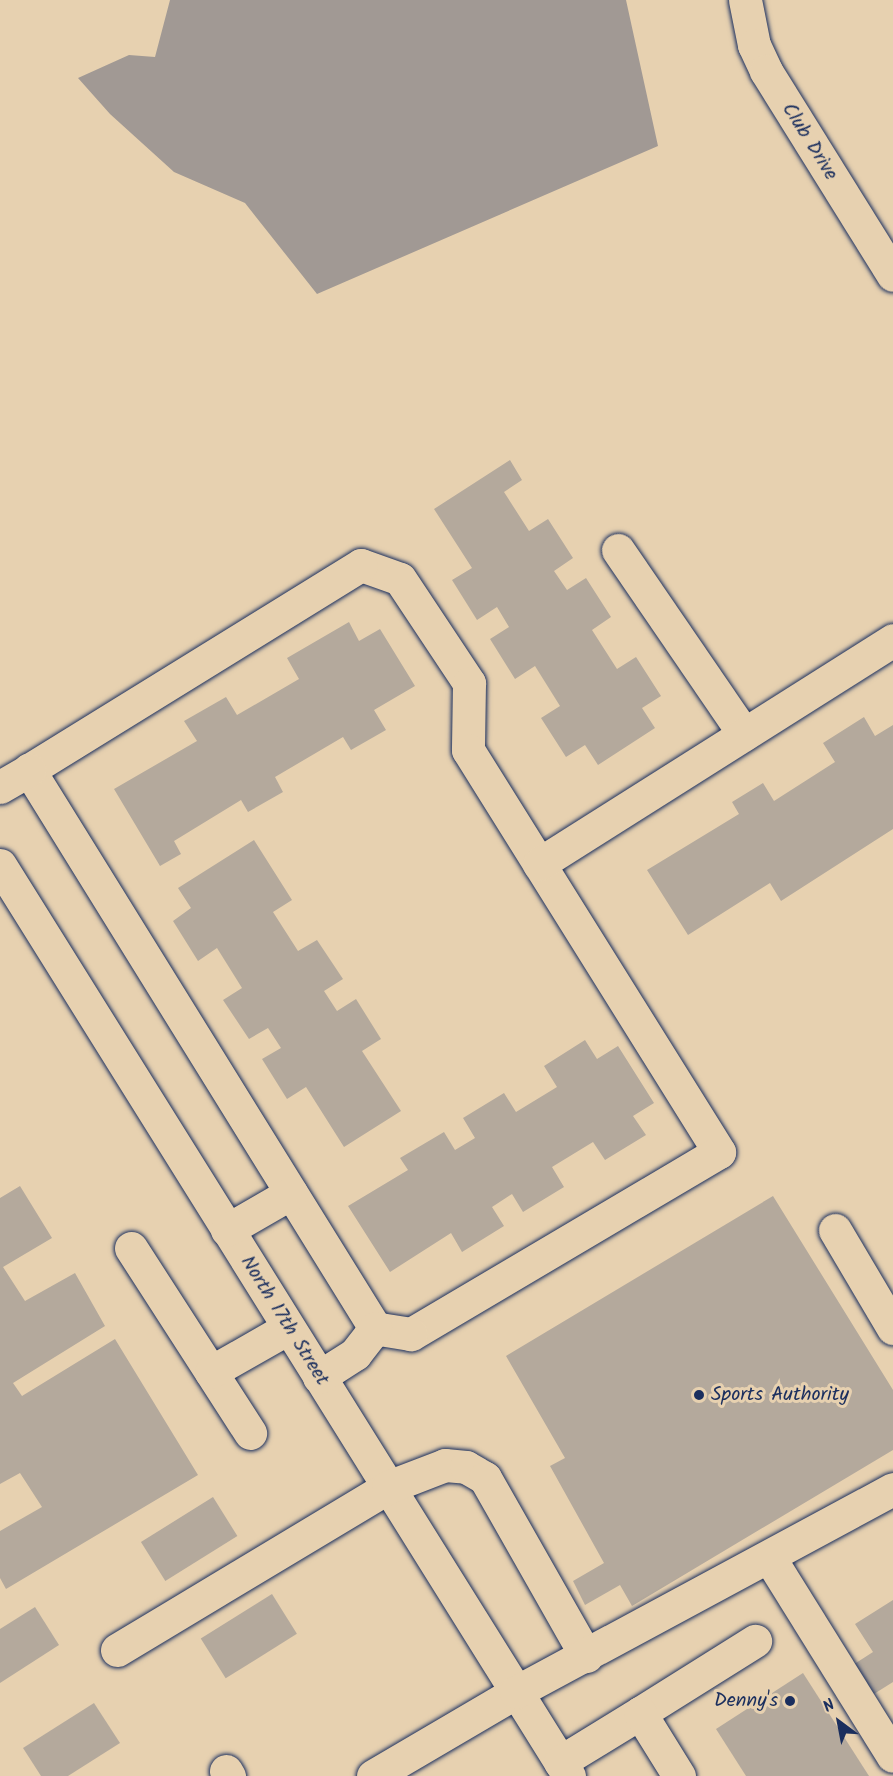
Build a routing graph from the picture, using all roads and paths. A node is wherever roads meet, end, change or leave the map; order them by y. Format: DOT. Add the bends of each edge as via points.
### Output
graph roads {
  1 [pos="745,0"];
  2 [pos="893,275"];
  3 [pos="618,550"];
  4 [pos="893,640"];
  5 [pos="744,734"];
  6 [pos="29,770"];
  7 [pos="0,787"];
  8 [pos="539,864"];
  9 [pos="0,865"];
  10 [pos="291,1193"];
  11 [pos="227,1230"];
  12 [pos="836,1230"];
  13 [pos="131,1248"];
  14 [pos="288,1328"];
  15 [pos="375,1328"];
  16 [pos="893,1328"];
  17 [pos="211,1372"];
  18 [pos="319,1377"];
  19 [pos="250,1433"];
  20 [pos="388,1486"];
  21 [pos="893,1489"];
  22 [pos="769,1557"];
  23 [pos="755,1641"];
  24 [pos="117,1650"];
  25 [pos="586,1656"];
  26 [pos="516,1692"];
  27 [pos="640,1713"];
  28 [pos="893,1756"];
  29 [pos="564,1769"];
  30 [pos="373,1776"];
  31 [pos="679,1776"];
  1 -- 2 [label="street, Club Drive" via="754,45 766,71"];
  3 -- 5 [label="street"];
  4 -- 5 [label="street"];
  5 -- 8 [label="street"];
  6 -- 7 [label="street"];
  6 -- 8 [label="street" via="361,565 400,579 469,683 468,750"];
  6 -- 10 [label="street"];
  8 -- 15 [label="street" via="719,1152 411,1334"];
  9 -- 11 [label="street, North 17th Street"];
  10 -- 11 [label="street"];
  10 -- 15 [label="street"];
  11 -- 14 [label="street, North 17th Street"];
  12 -- 16 [label="street"];
  13 -- 17 [label="street"];
  14 -- 17 [label="street"];
  14 -- 18 [label="street, North 17th Street"];
  15 -- 18 [label="street" via="355,1354"];
  17 -- 19 [label="street"];
  18 -- 20 [label="street, North 17th Street"];
  20 -- 24 [label="street"];
  20 -- 25 [label="street" via="445,1465 466,1467 485,1478"];
  20 -- 26 [label="street, North 17th Street"];
  21 -- 22 [label="street"];
  22 -- 25 [label="street"];
  22 -- 28 [label="street"];
  23 -- 27 [label="street"];
  25 -- 26 [label="street"];
  26 -- 29 [label="street, North 17th Street"];
  26 -- 30 [label="street"];
  27 -- 29 [label="street"];
  27 -- 31 [label="street"];
}
